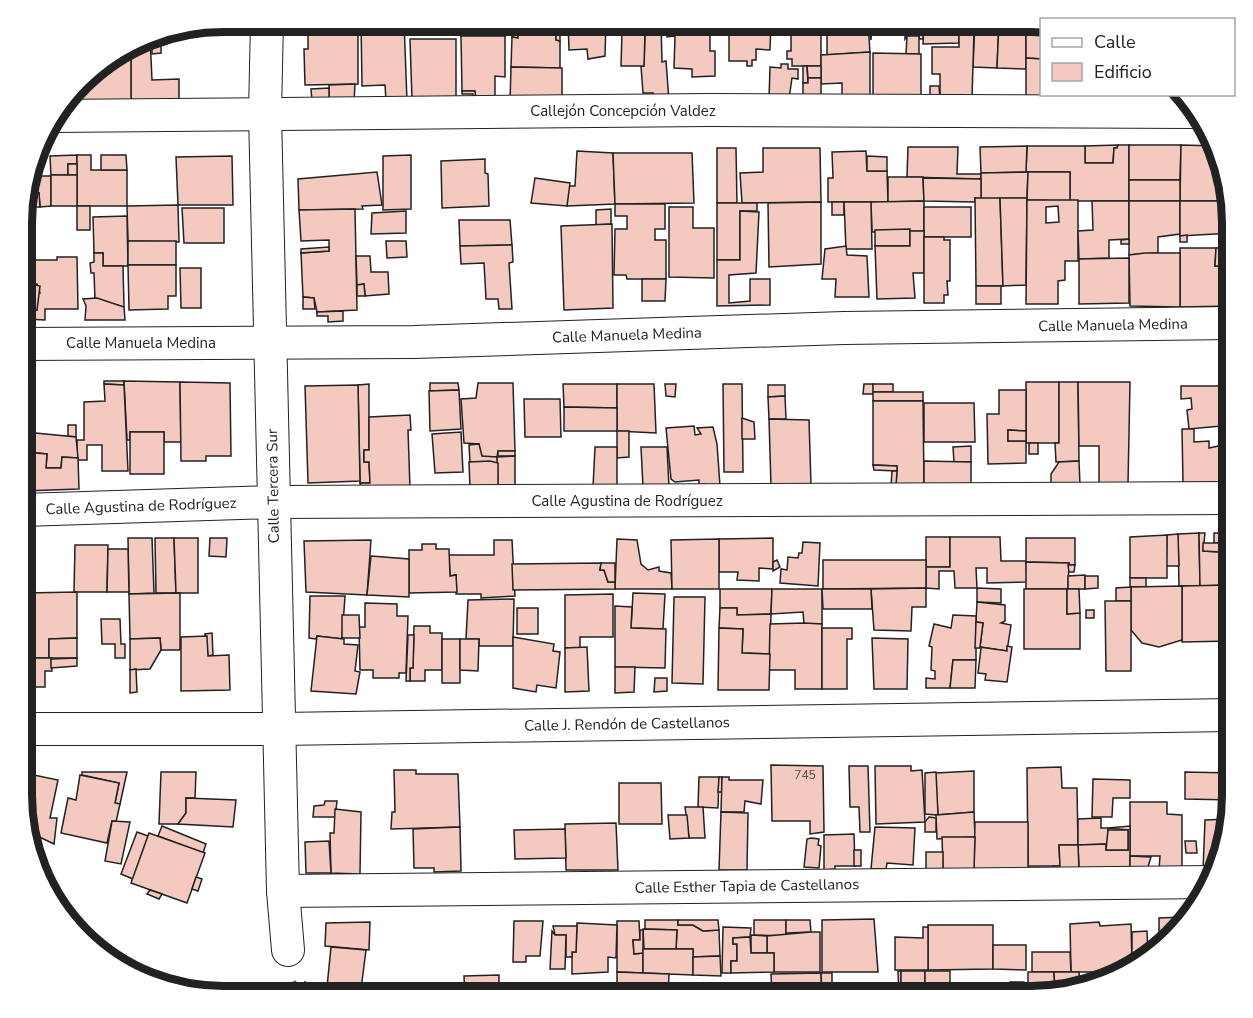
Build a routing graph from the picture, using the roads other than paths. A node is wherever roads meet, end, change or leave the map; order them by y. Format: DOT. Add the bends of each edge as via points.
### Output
graph roads {
  1 [pos="267,31"];
  2 [pos="1186,112"];
  3 [pos="265,113"];
  4 [pos="64,116"];
  5 [pos="1221,323"];
  6 [pos="270,343"];
  7 [pos="32,344"];
  8 [pos="1221,498"];
  9 [pos="274,502"];
  10 [pos="32,510"];
  11 [pos="1222,715"];
  12 [pos="32,729"];
  13 [pos="280,729"];
  14 [pos="1201,882"];
  15 [pos="283,891"];
  16 [pos="288,950"];
  1 -- 3 [label="street, Calle Tercera Sur"];
  2 -- 3 [label="street, Callejón Concepción Valdez"];
  3 -- 4 [label="street, Callejón Concepción Valdez"];
  3 -- 6 [label="street, Calle Tercera Sur"];
  5 -- 6 [label="street, Calle Manuela Medina"];
  6 -- 7 [label="street, Calle Manuela Medina"];
  6 -- 9 [label="street, Calle Tercera Sur"];
  8 -- 9 [label="street, Calle Agustina de Rodríguez"];
  9 -- 10 [label="street, Calle Agustina de Rodríguez"];
  9 -- 13 [label="street, Calle Tercera Sur"];
  11 -- 13 [label="street, Calle J. Rendón de Castellanos"];
  12 -- 13 [label="street, Calle J. Rendón de Castellanos"];
  13 -- 15 [label="street, Calle Tercera Sur"];
  14 -- 15 [label="street, Calle Esther Tapia de Castellanos"];
  15 -- 16 [label="street, Calle Tercera Sur"];
}
